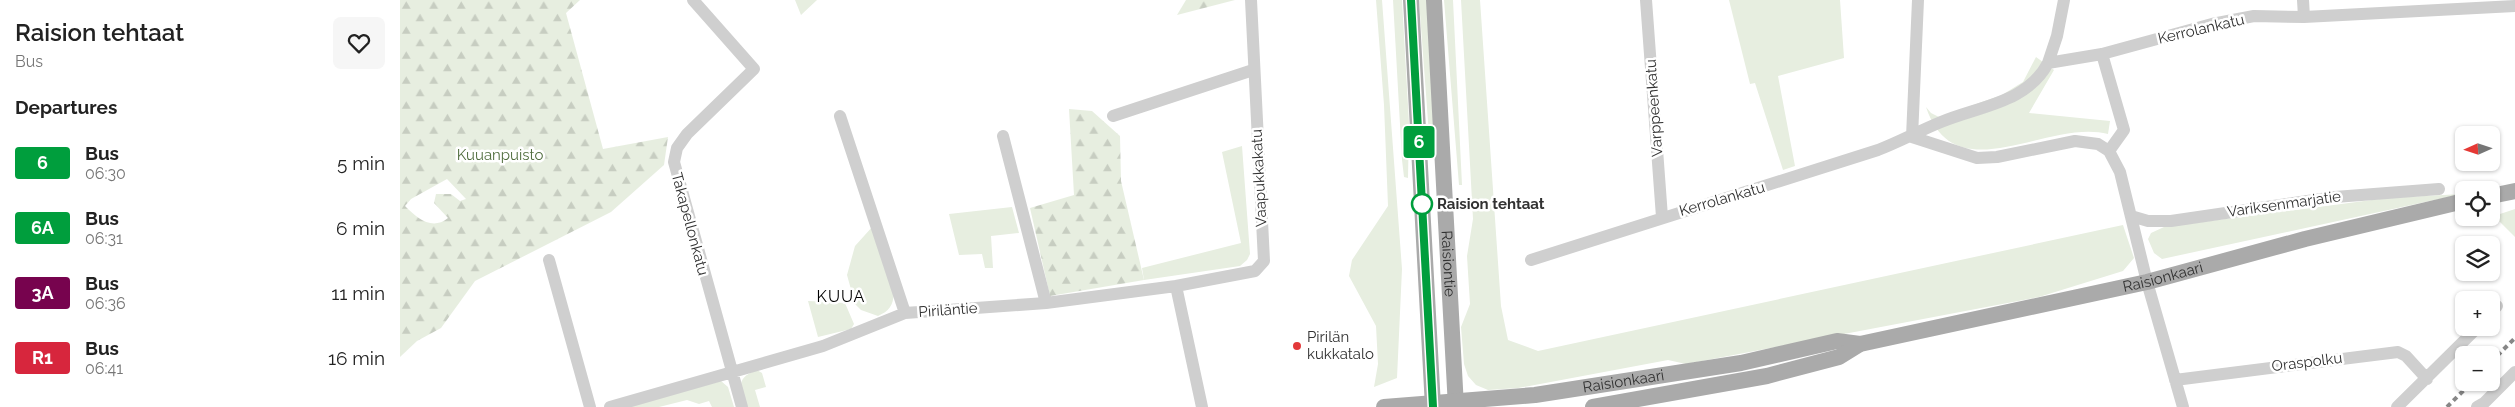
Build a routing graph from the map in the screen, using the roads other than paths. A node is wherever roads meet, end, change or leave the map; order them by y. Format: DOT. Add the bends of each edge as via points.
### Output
graph roads {
  1 [pos="692,0"];
  2 [pos="1251,0"];
  3 [pos="1411,0"];
  4 [pos="1434,0"];
  5 [pos="1646,0"];
  6 [pos="1918,0"];
  7 [pos="2064,0"];
  8 [pos="2303,0"];
  9 [pos="2465,4"];
  10 [pos="2515,6"];
  11 [pos="2304,17"];
  12 [pos="2102,54"];
  13 [pos="2048,63"];
  14 [pos="1253,70"];
  15 [pos="840,116"];
  16 [pos="1113,116"];
  17 [pos="1003,136"];
  18 [pos="1912,137"];
  19 [pos="2109,151"];
  20 [pos="2439,189"];
  21 [pos="2515,192"];
  22 [pos="2500,194"];
  23 [pos="2455,203"];
  24 [pos="2131,216"];
  25 [pos="1662,217"];
  26 [pos="549,260"];
  27 [pos="1531,260"];
  28 [pos="2147,282"];
  29 [pos="1176,286"];
  30 [pos="1046,303"];
  31 [pos="905,312"];
  32 [pos="2468,336"];
  33 [pos="1860,344"];
  34 [pos="2515,372"];
  35 [pos="732,373"];
  36 [pos="2427,379"];
  37 [pos="2175,380"];
  38 [pos="1456,404"];
  39 [pos="1433,405"];
  40 [pos="590,407"];
  41 [pos="610,407"];
  42 [pos="742,407"];
  43 [pos="1202,407"];
  44 [pos="1384,407"];
  45 [pos="1593,407"];
  46 [pos="2183,407"];
  47 [pos="2397,407"];
  48 [pos="2477,407"];
  1 -- 35 [label="street, Takapellonkatu" via="754,69 687,134 677,148 674,162"];
  2 -- 14 [label="street, Vaapukkakatu"];
  3 -- 39 [label="main road, Raisiontie"];
  4 -- 38 [label="main road, Raisiontie"];
  5 -- 25 [label="street, Varppeenkatu"];
  6 -- 18 [label="street"];
  7 -- 13 [label="street"];
  8 -- 11 [label="street"];
  9 -- 10 [label="street, Kerrolankatu"];
  9 -- 11 [label="street, Kerrolankatu"];
  11 -- 12 [label="street, Kerrolankatu" via="2275,15 2233,20"];
  12 -- 13 [label="street, Kerrolankatu"];
  12 -- 19 [label="street" via="2124,130"];
  13 -- 18 [label="street, Kerrolankatu" via="2041,77 2019,94 1940,122"];
  14 -- 16 [label="street"];
  14 -- 29 [label="street, Vaapukkakatu" via="1264,261 1255,270"];
  15 -- 31 [label="street"];
  17 -- 30 [label="street"];
  18 -- 19 [label="street" via="1977,158 1992,158 2075,141 2093,143"];
  18 -- 25 [label="street, Kerrolankatu"];
  19 -- 24 [label="street" via="2118,167"];
  20 -- 24 [label="street, Variksenmarjatie" via="2335,197 2171,221 2148,221"];
  21 -- 22 [label="main road"];
  23 -- 28 [label="main road, Raisionkaari" via="2283,244"];
  24 -- 28 [label="street"];
  25 -- 27 [label="street, Kerrolankatu"];
  26 -- 40 [label="street"];
  28 -- 33 [label="main road, Raisionkaari"];
  28 -- 37 [label="street"];
  29 -- 30 [label="street, Piriläntie"];
  29 -- 43 [label="street"];
  30 -- 31 [label="street, Piriläntie"];
  31 -- 35 [label="street, Piriläntie" via="823,346"];
  32 -- 36 [label="street"];
  33 -- 38 [label="main road, Raisionkaari" via="1837,341 1661,376"];
  33 -- 45 [label="main road, Raisionkaari" via="1839,357 1767,376"];
  34 -- 48 [label="street"];
  35 -- 41 [label="street, Piriläntie"];
  35 -- 42 [label="street, Takapellonkatu"];
  36 -- 37 [label="street, Oraspolku" via="2406,356 2398,352"];
  36 -- 47 [label="street"];
  37 -- 46 [label="street"];
  38 -- 39 [label="main road, Raisionkaari"];
  39 -- 44 [label="main road, Raisionkaari"];
}
